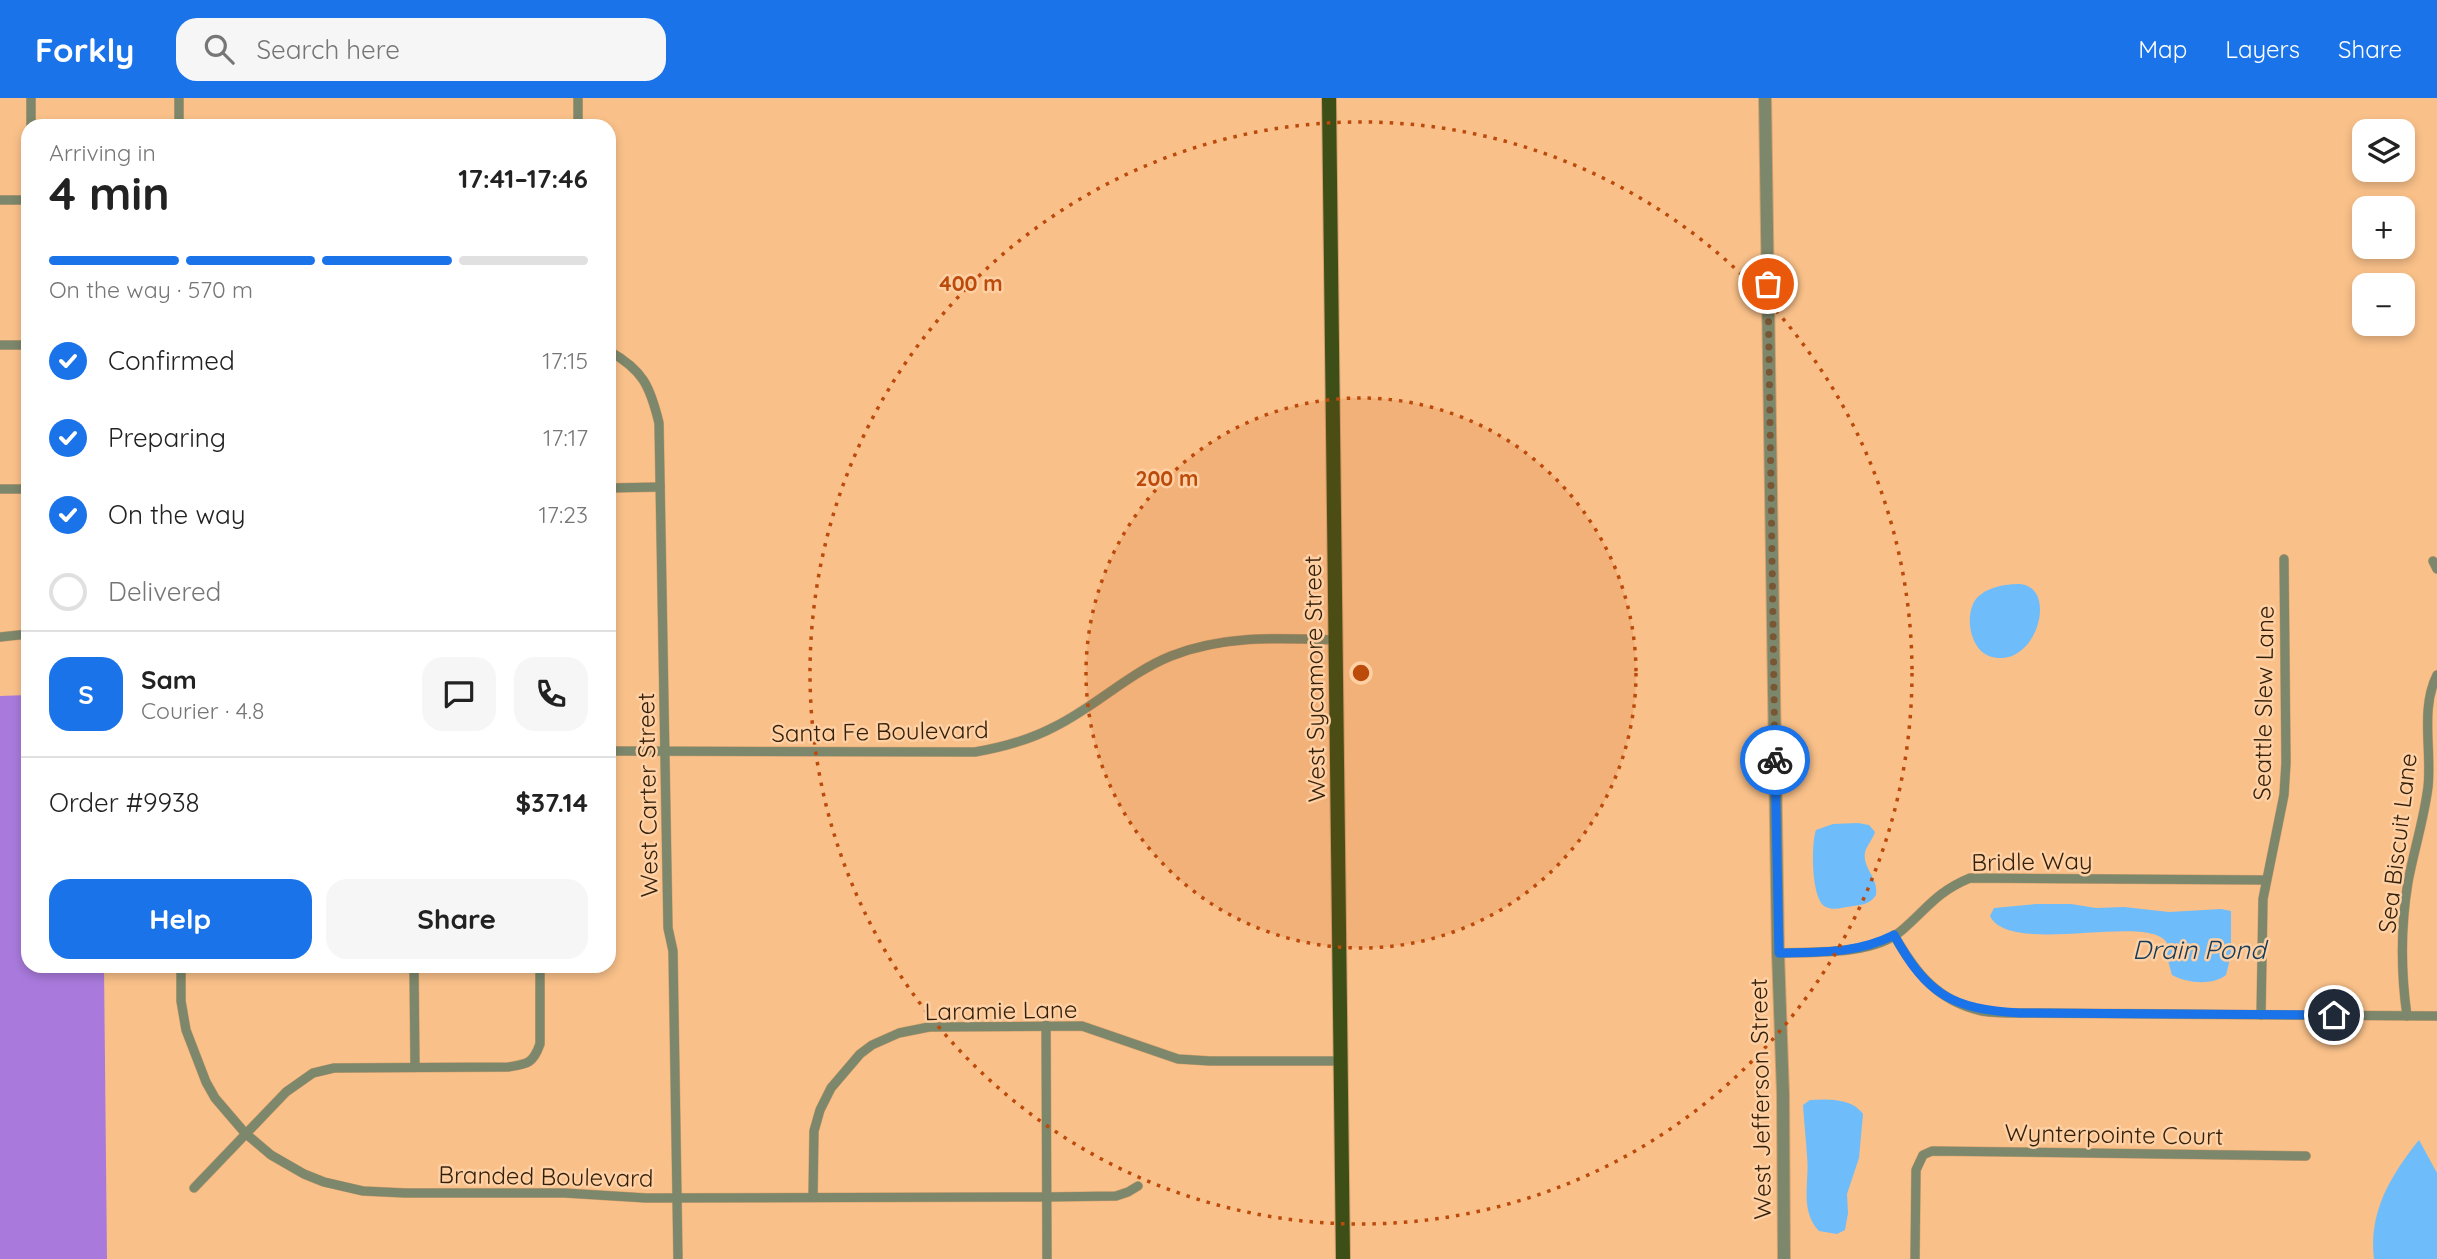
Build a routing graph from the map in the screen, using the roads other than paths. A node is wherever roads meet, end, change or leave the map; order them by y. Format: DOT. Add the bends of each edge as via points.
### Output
graph roads {
  1 [pos="31,98"];
  2 [pos="179,98"];
  3 [pos="578,98"];
  4 [pos="1329,98"];
  5 [pos="1765,98"];
  6 [pos="31,119"];
  7 [pos="179,119"];
  8 [pos="578,119"];
  9 [pos="0,200"];
  10 [pos="21,200"];
  11 [pos="0,345"];
  12 [pos="21,345"];
  13 [pos="616,356"];
  14 [pos="660,487"];
  15 [pos="616,488"];
  16 [pos="0,489"];
  17 [pos="21,489"];
  18 [pos="2284,559"];
  19 [pos="21,635"];
  20 [pos="0,637"];
  21 [pos="1336,640"];
  22 [pos="2437,675"];
  23 [pos="616,751"];
  24 [pos="666,753"];
  25 [pos="2266,880"];
  26 [pos="1894,935"];
  27 [pos="1779,953"];
  28 [pos="181,973"];
  29 [pos="414,973"];
  30 [pos="540,973"];
  31 [pos="2261,1015"];
  32 [pos="2407,1016"];
  33 [pos="2437,1016"];
  34 [pos="1046,1025"];
  35 [pos="1341,1061"];
  36 [pos="415,1068"];
  37 [pos="244,1133"];
  38 [pos="2306,1156"];
  39 [pos="1138,1186"];
  40 [pos="194,1188"];
  41 [pos="677,1197"];
  42 [pos="813,1197"];
  43 [pos="1047,1197"];
  44 [pos="678,1259"];
  45 [pos="1047,1259"];
  46 [pos="1343,1259"];
  47 [pos="1784,1259"];
  48 [pos="1915,1259"];
  1 -- 6 [label="street"];
  2 -- 7 [label="street"];
  3 -- 8 [label="street"];
  4 -- 21 [label="main road, West Sycamore Street"];
  5 -- 27 [label="street, West Jefferson Street"];
  9 -- 10 [label="street"];
  11 -- 12 [label="street"];
  13 -- 14 [label="street, West Carter Street" via="637,370 651,391 659,423"];
  14 -- 15 [label="street"];
  14 -- 24 [label="street, West Carter Street"];
  16 -- 17 [label="street"];
  18 -- 25 [label="street, Seattle Slew Lane" via="2286,762 2284,795"];
  19 -- 20 [label="street"];
  21 -- 24 [label="street, Santa Fe Boulevard" via="1262,638 1205,645 1149,667 1059,725 1006,747 975,752"];
  21 -- 35 [label="main road, West Sycamore Street"];
  22 -- 32 [label="street, Sea Biscuit Lane" via="2427,716 2428,785 2408,884 2403,989"];
  23 -- 24 [label="street, Santa Fe Boulevard"];
  24 -- 41 [label="street, West Carter Street"];
  25 -- 26 [label="street, Bridle Way" via="1970,878 1950,887"];
  25 -- 31 [label="street, Seattle Slew Lane"];
  26 -- 27 [label="street, Bridle Way" via="1847,951"];
  26 -- 31 [label="street" via="1922,980 1947,997 1981,1010"];
  27 -- 47 [label="street, West Jefferson Street"];
  28 -- 37 [label="street, Branded Boulevard" via="181,1001 191,1045 215,1098"];
  29 -- 36 [label="street"];
  30 -- 36 [label="street" via="540,1044 527,1065"];
  31 -- 32 [label="street"];
  32 -- 33 [label="street"];
  34 -- 35 [label="street, Laramie Lane" via="1095,1028 1178,1059"];
  34 -- 42 [label="street, Laramie Lane" via="929,1027 872,1045 839,1076 820,1110 814,1131"];
  34 -- 43 [label="street"];
  35 -- 46 [label="main road, West Sycamore Street"];
  36 -- 37 [label="street" via="334,1068 313,1073"];
  37 -- 40 [label="street"];
  37 -- 41 [label="street, Branded Boulevard" via="304,1174 363,1191"];
  38 -- 48 [label="street, Wynterpointe Court" via="1932,1151 1923,1155 1916,1170"];
  39 -- 43 [label="street, Branded Boulevard" via="1116,1196"];
  41 -- 42 [label="street, Branded Boulevard"];
  41 -- 44 [label="street, West Carter Street"];
  42 -- 43 [label="street, Branded Boulevard"];
  43 -- 45 [label="street"];
}
